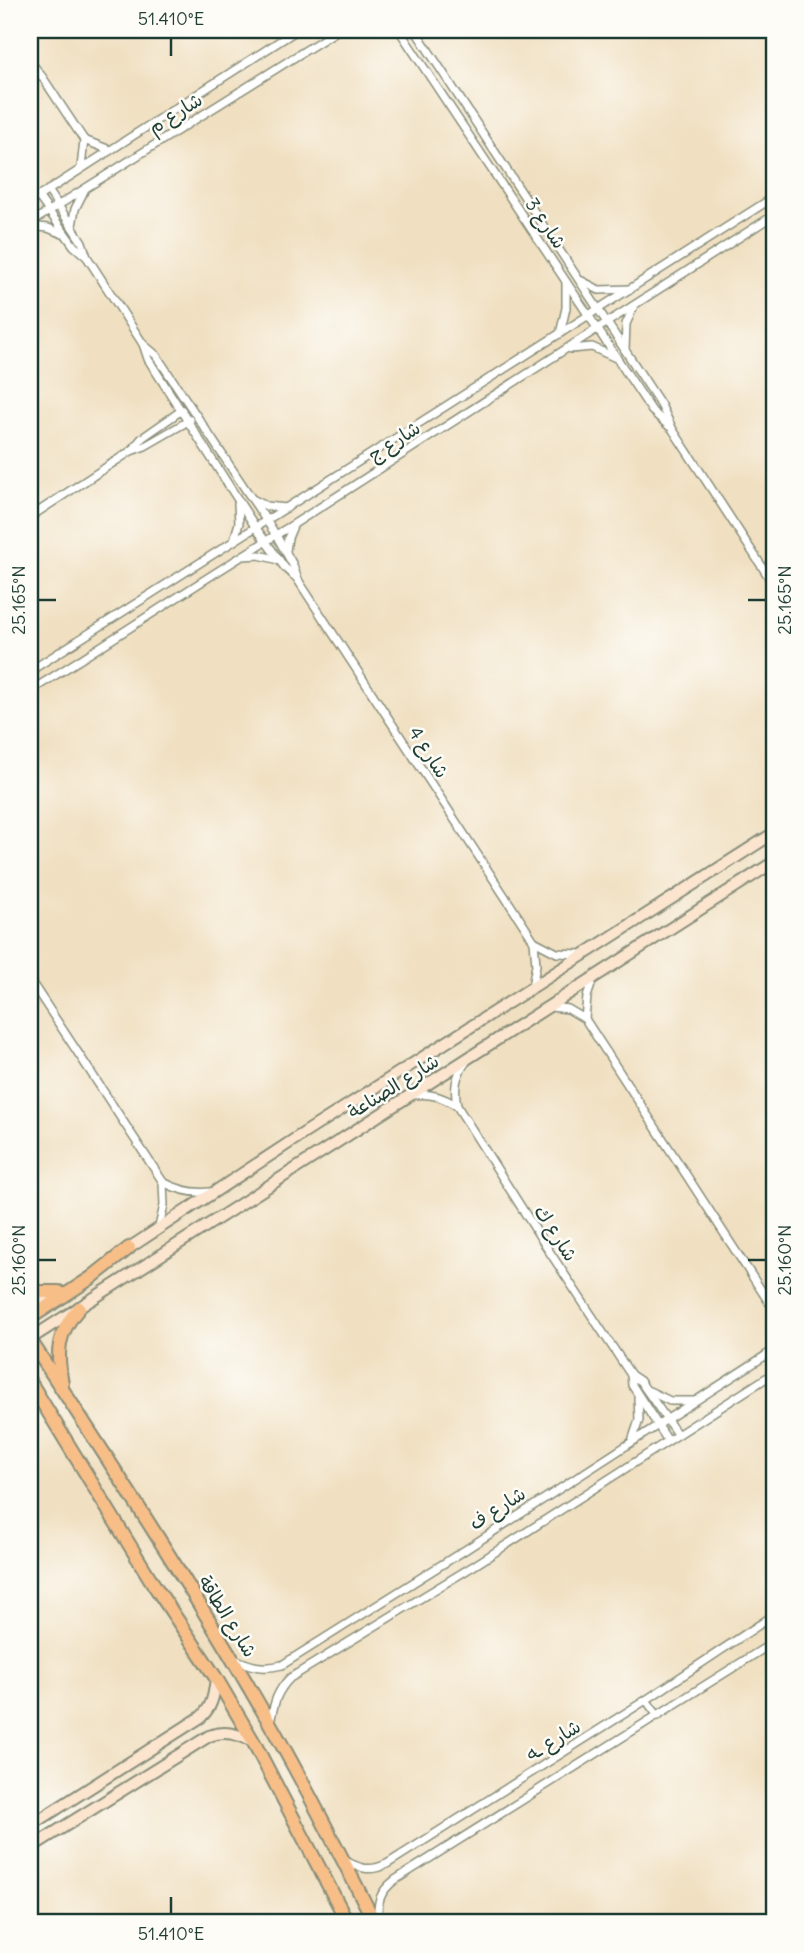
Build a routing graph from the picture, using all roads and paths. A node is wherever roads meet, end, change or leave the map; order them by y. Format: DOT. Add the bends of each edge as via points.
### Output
graph roads {
  1 [pos="297,30"];
  2 [pos="338,30"];
  3 [pos="399,30"];
  4 [pos="415,30"];
  5 [pos="30,61"];
  6 [pos="84,140"];
  7 [pos="110,150"];
  8 [pos="81,168"];
  9 [pos="86,187"];
  10 [pos="48,190"];
  11 [pos="38,196"];
  12 [pos="774,197"];
  13 [pos="30,202"];
  14 [pos="59,205"];
  15 [pos="48,212"];
  16 [pos="774,215"];
  17 [pos="30,225"];
  18 [pos="72,226"];
  19 [pos="64,234"];
  20 [pos="87,257"];
  21 [pos="578,279"];
  22 [pos="566,281"];
  23 [pos="631,289"];
  24 [pos="636,304"];
  25 [pos="598,310"];
  26 [pos="588,316"];
  27 [pos="607,323"];
  28 [pos="597,329"];
  29 [pos="560,334"];
  30 [pos="143,344"];
  31 [pos="564,351"];
  32 [pos="625,351"];
  33 [pos="617,359"];
  34 [pos="189,405"];
  35 [pos="180,411"];
  36 [pos="197,416"];
  37 [pos="187,422"];
  38 [pos="673,430"];
  39 [pos="131,451"];
  40 [pos="249,496"];
  41 [pos="238,500"];
  42 [pos="288,508"];
  43 [pos="30,517"];
  44 [pos="266,521"];
  45 [pos="294,524"];
  46 [pos="256,528"];
  47 [pos="276,535"];
  48 [pos="265,541"];
  49 [pos="233,542"];
  50 [pos="286,552"];
  51 [pos="239,557"];
  52 [pos="279,560"];
  53 [pos="298,580"];
  54 [pos="774,585"];
  55 [pos="93,632"];
  56 [pos="103,646"];
  57 [pos="30,671"];
  58 [pos="30,691"];
  59 [pos="774,833"];
  60 [pos="774,862"];
  61 [pos="534,941"];
  62 [pos="582,954"];
  63 [pos="593,978"];
  64 [pos="30,980"];
  65 [pos="531,988"];
  66 [pos="548,1007"];
  67 [pos="585,1019"];
  68 [pos="468,1059"];
  69 [pos="406,1097"];
  70 [pos="457,1106"];
  71 [pos="163,1182"];
  72 [pos="214,1192"];
  73 [pos="159,1227"];
  74 [pos="129,1248"];
  75 [pos="30,1292"];
  76 [pos="59,1292"];
  77 [pos="79,1308"];
  78 [pos="30,1309"];
  79 [pos="774,1310"];
  80 [pos="30,1318"];
  81 [pos="30,1340"];
  82 [pos="774,1350"];
  83 [pos="30,1353"];
  84 [pos="774,1373"];
  85 [pos="631,1375"];
  86 [pos="30,1382"];
  87 [pos="645,1389"];
  88 [pos="30,1391"];
  89 [pos="63,1391"];
  90 [pos="638,1394"];
  91 [pos="41,1399"];
  92 [pos="698,1401"];
  93 [pos="667,1420"];
  94 [pos="658,1426"];
  95 [pos="90,1433"];
  96 [pos="677,1434"];
  97 [pos="668,1441"];
  98 [pos="631,1444"];
  99 [pos="465,1550"];
  100 [pos="475,1565"];
  101 [pos="774,1615"];
  102 [pos="774,1642"];
  103 [pos="232,1657"];
  104 [pos="216,1678"];
  105 [pos="646,1700"];
  106 [pos="658,1716"];
  107 [pos="270,1724"];
  108 [pos="253,1741"];
  109 [pos="30,1826"];
  110 [pos="30,1848"];
  111 [pos="342,1858"];
  112 [pos="348,1923"];
  113 [pos="376,1923"];
  1 -- 7 [label="street, شارع م"];
  2 -- 9 [label="street, شارع م"];
  3 -- 22 [label="street, شارع 3"];
  4 -- 21 [label="street, شارع 3"];
  5 -- 6 [label="street"];
  6 -- 7 [label="street"];
  6 -- 8 [label="street"];
  7 -- 8 [label="street, شارع م"];
  8 -- 10 [label="street, شارع م"];
  9 -- 14 [label="street, شارع م"];
  9 -- 18 [label="street"];
  10 -- 11 [label="street, شارع م"];
  10 -- 14 [label="street, شارع 4"];
  11 -- 13 [label="street, شارع م"];
  11 -- 15 [label="street, شارع 4"];
  12 -- 23 [label="street, شارع ج"];
  14 -- 15 [label="street, شارع م"];
  14 -- 18 [label="street, شارع 4"];
  15 -- 17 [label="street, شارع م"];
  15 -- 19 [label="street, شارع 4"];
  16 -- 24 [label="street, شارع ج"];
  17 -- 19 [label="street"];
  18 -- 20 [label="street, شارع 4"];
  19 -- 20 [label="street, شارع 4"];
  20 -- 30 [label="street, شارع 4"];
  21 -- 23 [label="street" via="599,290"];
  21 -- 25 [label="street, شارع 3"];
  22 -- 26 [label="street, شارع 3"];
  22 -- 29 [label="street"];
  23 -- 25 [label="street, شارع ج"];
  24 -- 27 [label="street, شارع ج"];
  24 -- 32 [label="street" via="626,324"];
  25 -- 26 [label="street, شارع ج"];
  25 -- 27 [label="street, شارع 3"];
  26 -- 28 [label="street, شارع 3"];
  26 -- 29 [label="street, شارع ج"];
  27 -- 28 [label="street, شارع ج"];
  27 -- 32 [label="street, شارع 3"];
  28 -- 31 [label="street, شارع ج"];
  28 -- 33 [label="street, شارع 3"];
  29 -- 42 [label="street, شارع ج"];
  30 -- 34 [label="street, شارع 4" via="156,355"];
  30 -- 35 [label="street, شارع 4"];
  31 -- 33 [label="street" via="592,347"];
  31 -- 45 [label="street, شارع ج"];
  32 -- 38 [label="street, شارع 3"];
  33 -- 38 [label="street, شارع 3" via="652,411"];
  34 -- 35 [label="street"];
  34 -- 36 [label="street, شارع 4"];
  35 -- 37 [label="street, شارع 4"];
  35 -- 39 [label="street"];
  36 -- 37 [label="street"];
  36 -- 40 [label="street, شارع 4"];
  37 -- 39 [label="street"];
  37 -- 41 [label="street, شارع 4"];
  38 -- 54 [label="street, شارع 3"];
  39 -- 43 [label="street"];
  40 -- 42 [label="street" via="266,506"];
  40 -- 44 [label="street, شارع 4"];
  41 -- 46 [label="street, شارع 4"];
  41 -- 49 [label="street" via="239,523"];
  42 -- 44 [label="street, شارع ج"];
  44 -- 46 [label="street, شارع ج"];
  44 -- 47 [label="street, شارع 4"];
  45 -- 47 [label="street, شارع ج"];
  45 -- 50 [label="street"];
  46 -- 48 [label="street, شارع 4"];
  46 -- 49 [label="street, شارع ج"];
  47 -- 48 [label="street, شارع ج"];
  47 -- 50 [label="street, شارع 4"];
  48 -- 51 [label="street, شارع ج"];
  48 -- 52 [label="street, شارع 4"];
  49 -- 55 [label="street, شارع ج"];
  50 -- 53 [label="street, شارع 4"];
  51 -- 52 [label="street"];
  51 -- 56 [label="street, شارع ج"];
  52 -- 53 [label="street, شارع 4"];
  53 -- 61 [label="street, شارع 4"];
  55 -- 56 [label="street"];
  55 -- 57 [label="street, شارع ج"];
  56 -- 58 [label="street, شارع ج"];
  59 -- 62 [label="street, شارع الصناعة"];
  60 -- 63 [label="street, شارع الصناعة"];
  61 -- 62 [label="street" via="557,953"];
  61 -- 65 [label="street" via="536,965"];
  62 -- 65 [label="street, شارع الصناعة"];
  63 -- 66 [label="street, شارع الصناعة"];
  63 -- 67 [label="street"];
  64 -- 71 [label="street"];
  65 -- 72 [label="street, شارع الصناعة"];
  66 -- 67 [label="street" via="568,1009"];
  66 -- 68 [label="street, شارع الصناعة"];
  67 -- 79 [label="street"];
  68 -- 69 [label="street, شارع الصناعة"];
  68 -- 70 [label="street" via="456,1081"];
  69 -- 70 [label="street" via="433,1095"];
  69 -- 77 [label="street, شارع الصناعة"];
  70 -- 85 [label="street, شارع ك"];
  71 -- 72 [label="street" via="188,1192"];
  71 -- 73 [label="street"];
  72 -- 73 [label="street, شارع الصناعة"];
  73 -- 74 [label="street, شارع الصناعة"];
  74 -- 76 [label="street, شارع الصناعة"];
  74 -- 80 [label="main road"];
  75 -- 76 [label="main road"];
  76 -- 78 [label="street, شارع الصناعة"];
  77 -- 81 [label="street, شارع الصناعة"];
  77 -- 89 [label="main road" via="60,1343"];
  81 -- 89 [label="main road, شارع الطاقة"];
  82 -- 92 [label="street, شارع ف"];
  83 -- 95 [label="main road"];
  84 -- 96 [label="street, شارع ف"];
  85 -- 87 [label="street, شارع ك"];
  85 -- 90 [label="street, شارع ك"];
  86 -- 91 [label="main road"];
  87 -- 92 [label="street" via="670,1401"];
  87 -- 93 [label="street, شارع ك"];
  88 -- 91 [label="main road"];
  89 -- 95 [label="main road, شارع الطاقة"];
  90 -- 94 [label="street, شارع ك"];
  90 -- 98 [label="street" via="639,1420"];
  91 -- 104 [label="main road"];
  92 -- 93 [label="street, شارع ف"];
  93 -- 94 [label="street, شارع ف"];
  93 -- 96 [label="street, شارع ك"];
  94 -- 97 [label="street, شارع ك"];
  94 -- 98 [label="street, شارع ف"];
  95 -- 103 [label="main road, شارع الطاقة"];
  96 -- 97 [label="street, شارع ف"];
  97 -- 100 [label="street, شارع ف"];
  98 -- 99 [label="street, شارع ف"];
  99 -- 100 [label="street"];
  99 -- 103 [label="street, شارع ف" via="282,1665 258,1668"];
  100 -- 107 [label="street, شارع ف" via="290,1678 276,1696"];
  101 -- 105 [label="street, شارع ـه"];
  102 -- 106 [label="street, شارع ـه"];
  103 -- 107 [label="main road, شارع الطاقة"];
  104 -- 108 [label="main road"];
  104 -- 109 [label="street" via="213,1701 201,1717"];
  105 -- 106 [label="street"];
  105 -- 111 [label="street, شارع ـه" via="387,1864 365,1870"];
  106 -- 113 [label="street, شارع ـه" via="395,1880 379,1899"];
  107 -- 111 [label="main road, شارع الطاقة"];
  108 -- 110 [label="street" via="229,1732 209,1736"];
  108 -- 112 [label="main road"];
  111 -- 113 [label="main road, شارع الطاقة"];
}
